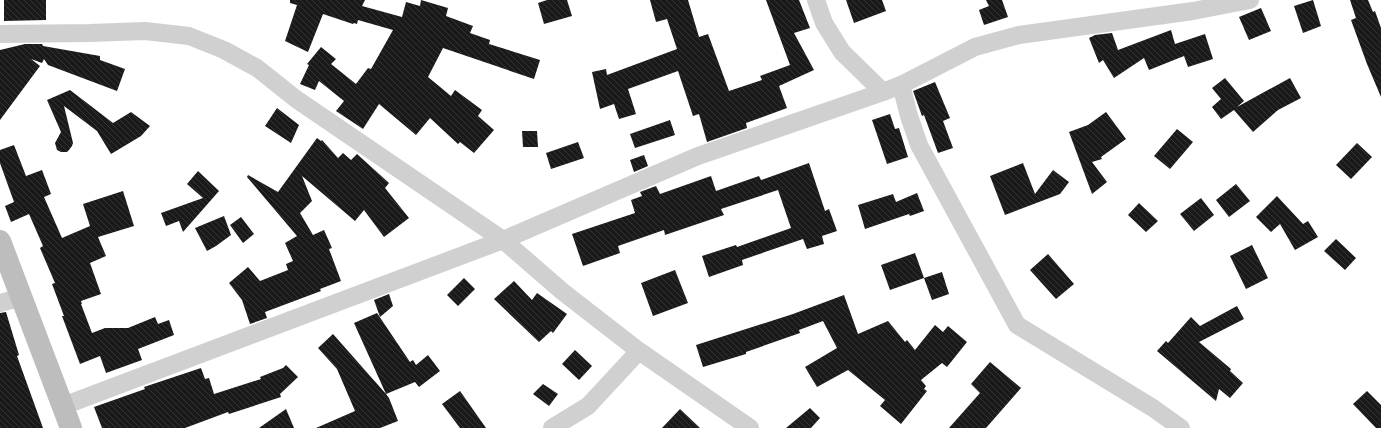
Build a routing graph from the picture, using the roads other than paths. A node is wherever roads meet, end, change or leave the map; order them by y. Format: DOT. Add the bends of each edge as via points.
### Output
graph roads {
  1 [pos="816,0"];
  2 [pos="1250,0"];
  3 [pos="0,34"];
  4 [pos="901,85"];
  5 [pos="884,92"];
  6 [pos="503,240"];
  7 [pos="0,241"];
  8 [pos="22,297"];
  9 [pos="0,303"];
  10 [pos="639,351"];
  11 [pos="63,406"];
  12 [pos="71,428"];
  13 [pos="552,428"];
  14 [pos="750,428"];
  15 [pos="1181,428"];
  1 -- 5 [label="street" via="824,23 842,52"];
  2 -- 4 [label="street" via="1193,11 1019,35 975,47"];
  3 -- 6 [label="street" via="145,31 188,36 224,50 257,68 296,99"];
  4 -- 5 [label="street"];
  4 -- 15 [label="street" via="919,145 1017,325 1153,408"];
  5 -- 6 [label="street" via="698,156"];
  6 -- 10 [label="street" via="563,292"];
  6 -- 11 [label="street"];
  7 -- 8 [label="street"];
  8 -- 9 [label="street"];
  8 -- 11 [label="street"];
  10 -- 13 [label="street" via="588,406"];
  10 -- 14 [label="street"];
  11 -- 12 [label="street"];
}
